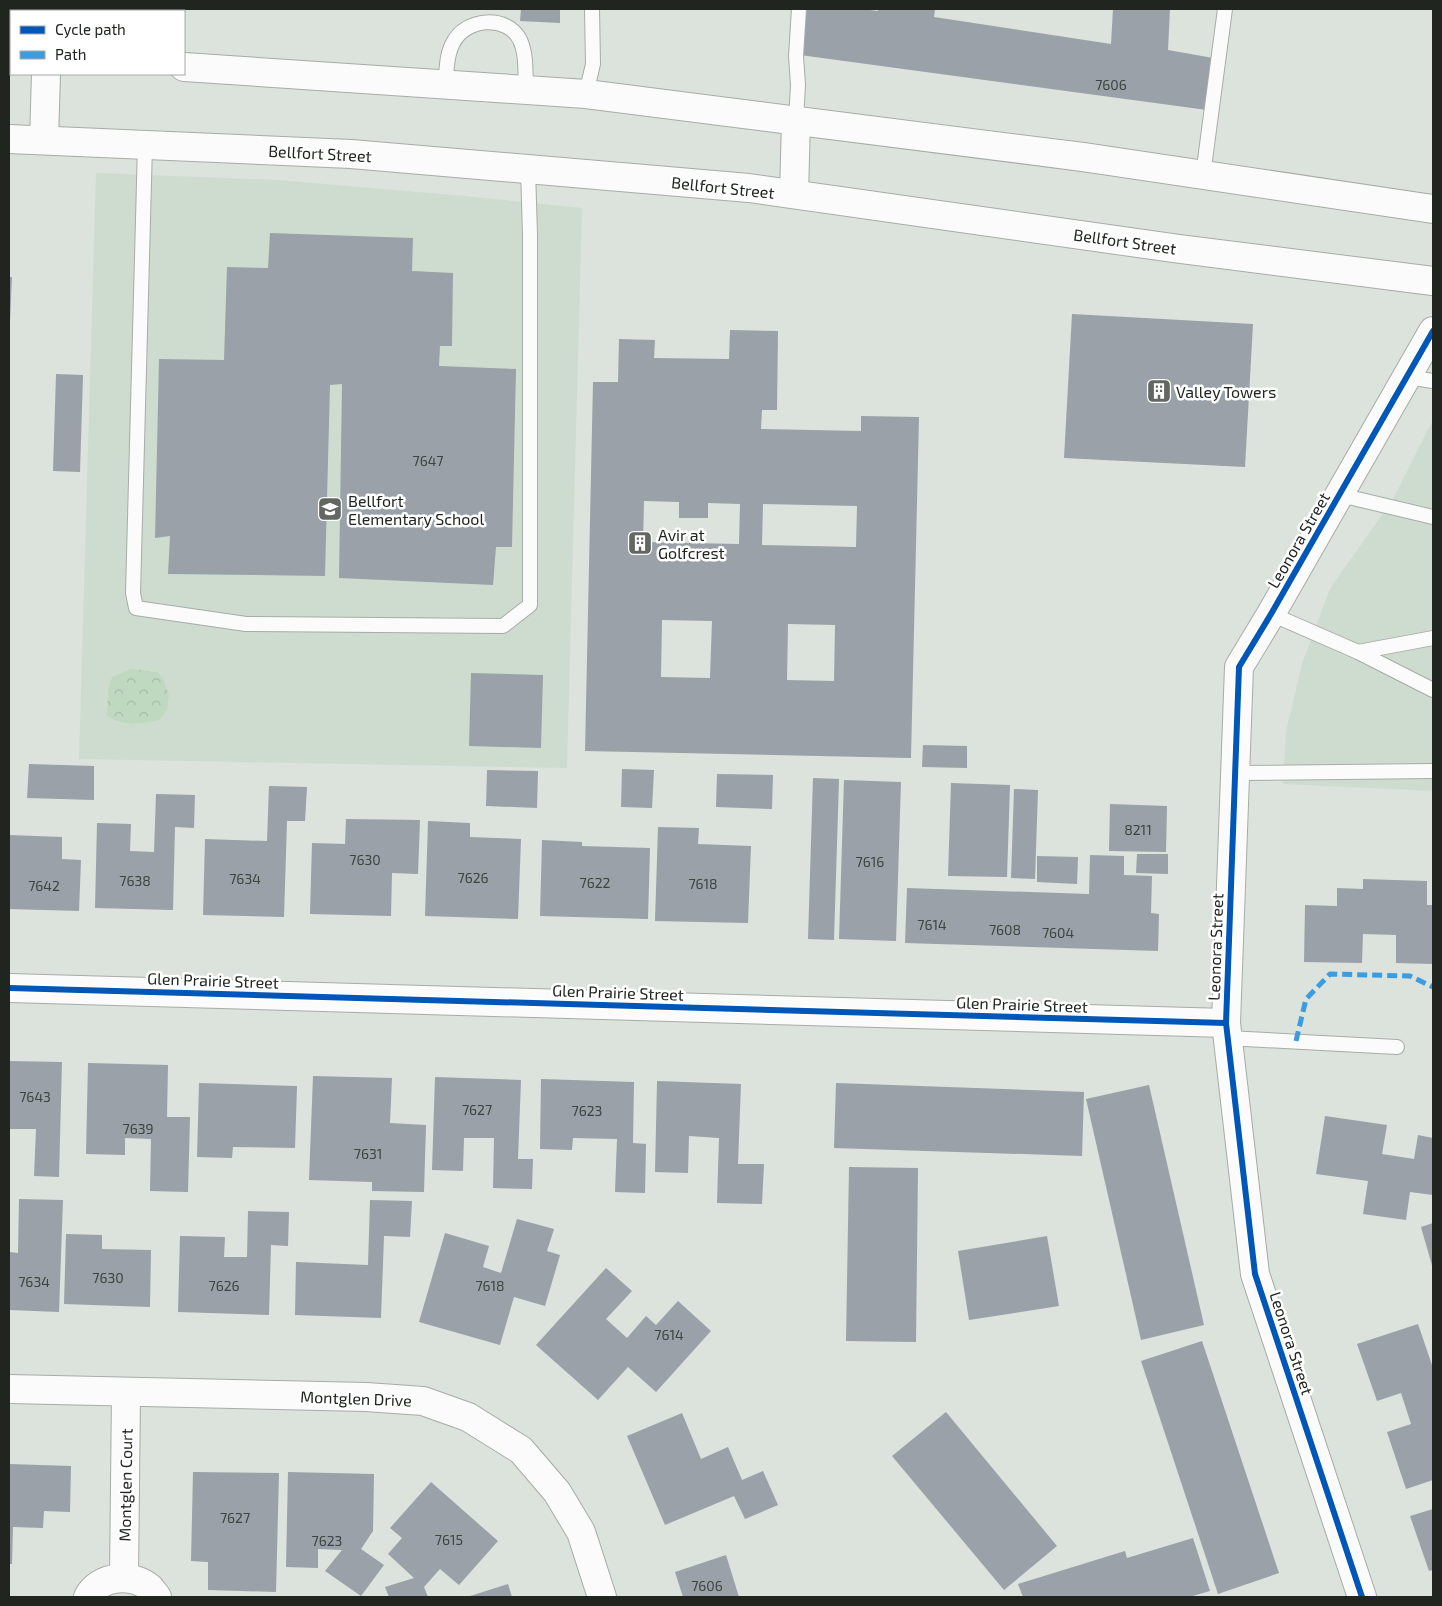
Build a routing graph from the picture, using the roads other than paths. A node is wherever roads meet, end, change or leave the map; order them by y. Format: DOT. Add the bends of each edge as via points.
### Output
graph roads {
  1 [pos="592,9"];
  2 [pos="799,9"];
  3 [pos="1225,9"];
  4 [pos="185,67"];
  5 [pos="46,75"];
  6 [pos="446,84"];
  7 [pos="526,90"];
  8 [pos="586,94"];
  9 [pos="796,121"];
  10 [pos="9,139"];
  11 [pos="44,140"];
  12 [pos="145,145"];
  13 [pos="528,169"];
  14 [pos="1203,175"];
  15 [pos="794,194"];
  16 [pos="1433,209"];
  17 [pos="1433,281"];
  18 [pos="1433,331"];
  19 [pos="1420,379"];
  20 [pos="1340,494"];
  21 [pos="1433,517"];
  22 [pos="1271,614"];
  23 [pos="1433,638"];
  24 [pos="1358,652"];
  25 [pos="1433,690"];
  26 [pos="1433,771"];
  27 [pos="1235,773"];
  28 [pos="9,988"];
  29 [pos="1226,1030"];
  30 [pos="1397,1047"];
  31 [pos="9,1390"];
  32 [pos="126,1393"];
  33 [pos="124,1578"];
  34 [pos="88,1597"];
  35 [pos="157,1597"];
  36 [pos="602,1597"];
  37 [pos="1362,1597"];
  1 -- 8 [label="lane" via="593,64"];
  2 -- 9 [label="lane"];
  3 -- 14 [label="lane"];
  4 -- 6 [label="street"];
  5 -- 11 [label="street"];
  6 -- 7 [label="street"];
  6 -- 7 [label="lane" via="448,56 453,42 467,26 489,21 508,26 520,40"];
  7 -- 8 [label="street"];
  8 -- 9 [label="street"];
  9 -- 14 [label="street"];
  9 -- 15 [label="street"];
  10 -- 11 [label="street, Bellfort Street"];
  11 -- 12 [label="street, Bellfort Street"];
  12 -- 13 [label="street, Bellfort Street" via="351,154"];
  12 -- 13 [label="lane" via="133,594 136,608 246,624 503,626 530,605"];
  13 -- 15 [label="street, Bellfort Street"];
  14 -- 16 [label="street"];
  15 -- 17 [label="street, Bellfort Street"];
  18 -- 19 [label="street, Leonora Street"];
  19 -- 20 [label="street, Leonora Street"];
  20 -- 21 [label="lane"];
  20 -- 22 [label="street, Leonora Street"];
  22 -- 24 [label="lane"];
  22 -- 27 [label="street, Leonora Street" via="1239,667"];
  23 -- 24 [label="lane"];
  24 -- 25 [label="lane"];
  26 -- 27 [label="lane"];
  27 -- 29 [label="street, Leonora Street"];
  28 -- 29 [label="street, Glen Prairie Street"];
  29 -- 30 [label="lane"];
  29 -- 37 [label="street, Leonora Street" via="1255,1274"];
  31 -- 32 [label="street, Montglen Drive"];
  32 -- 33 [label="street, Montglen Court"];
  32 -- 36 [label="street, Montglen Drive" via="423,1401 468,1417 521,1450 557,1492 581,1532"];
  33 -- 34 [label="street" via="111,1579"];
  33 -- 35 [label="street" via="137,1581"];
}
